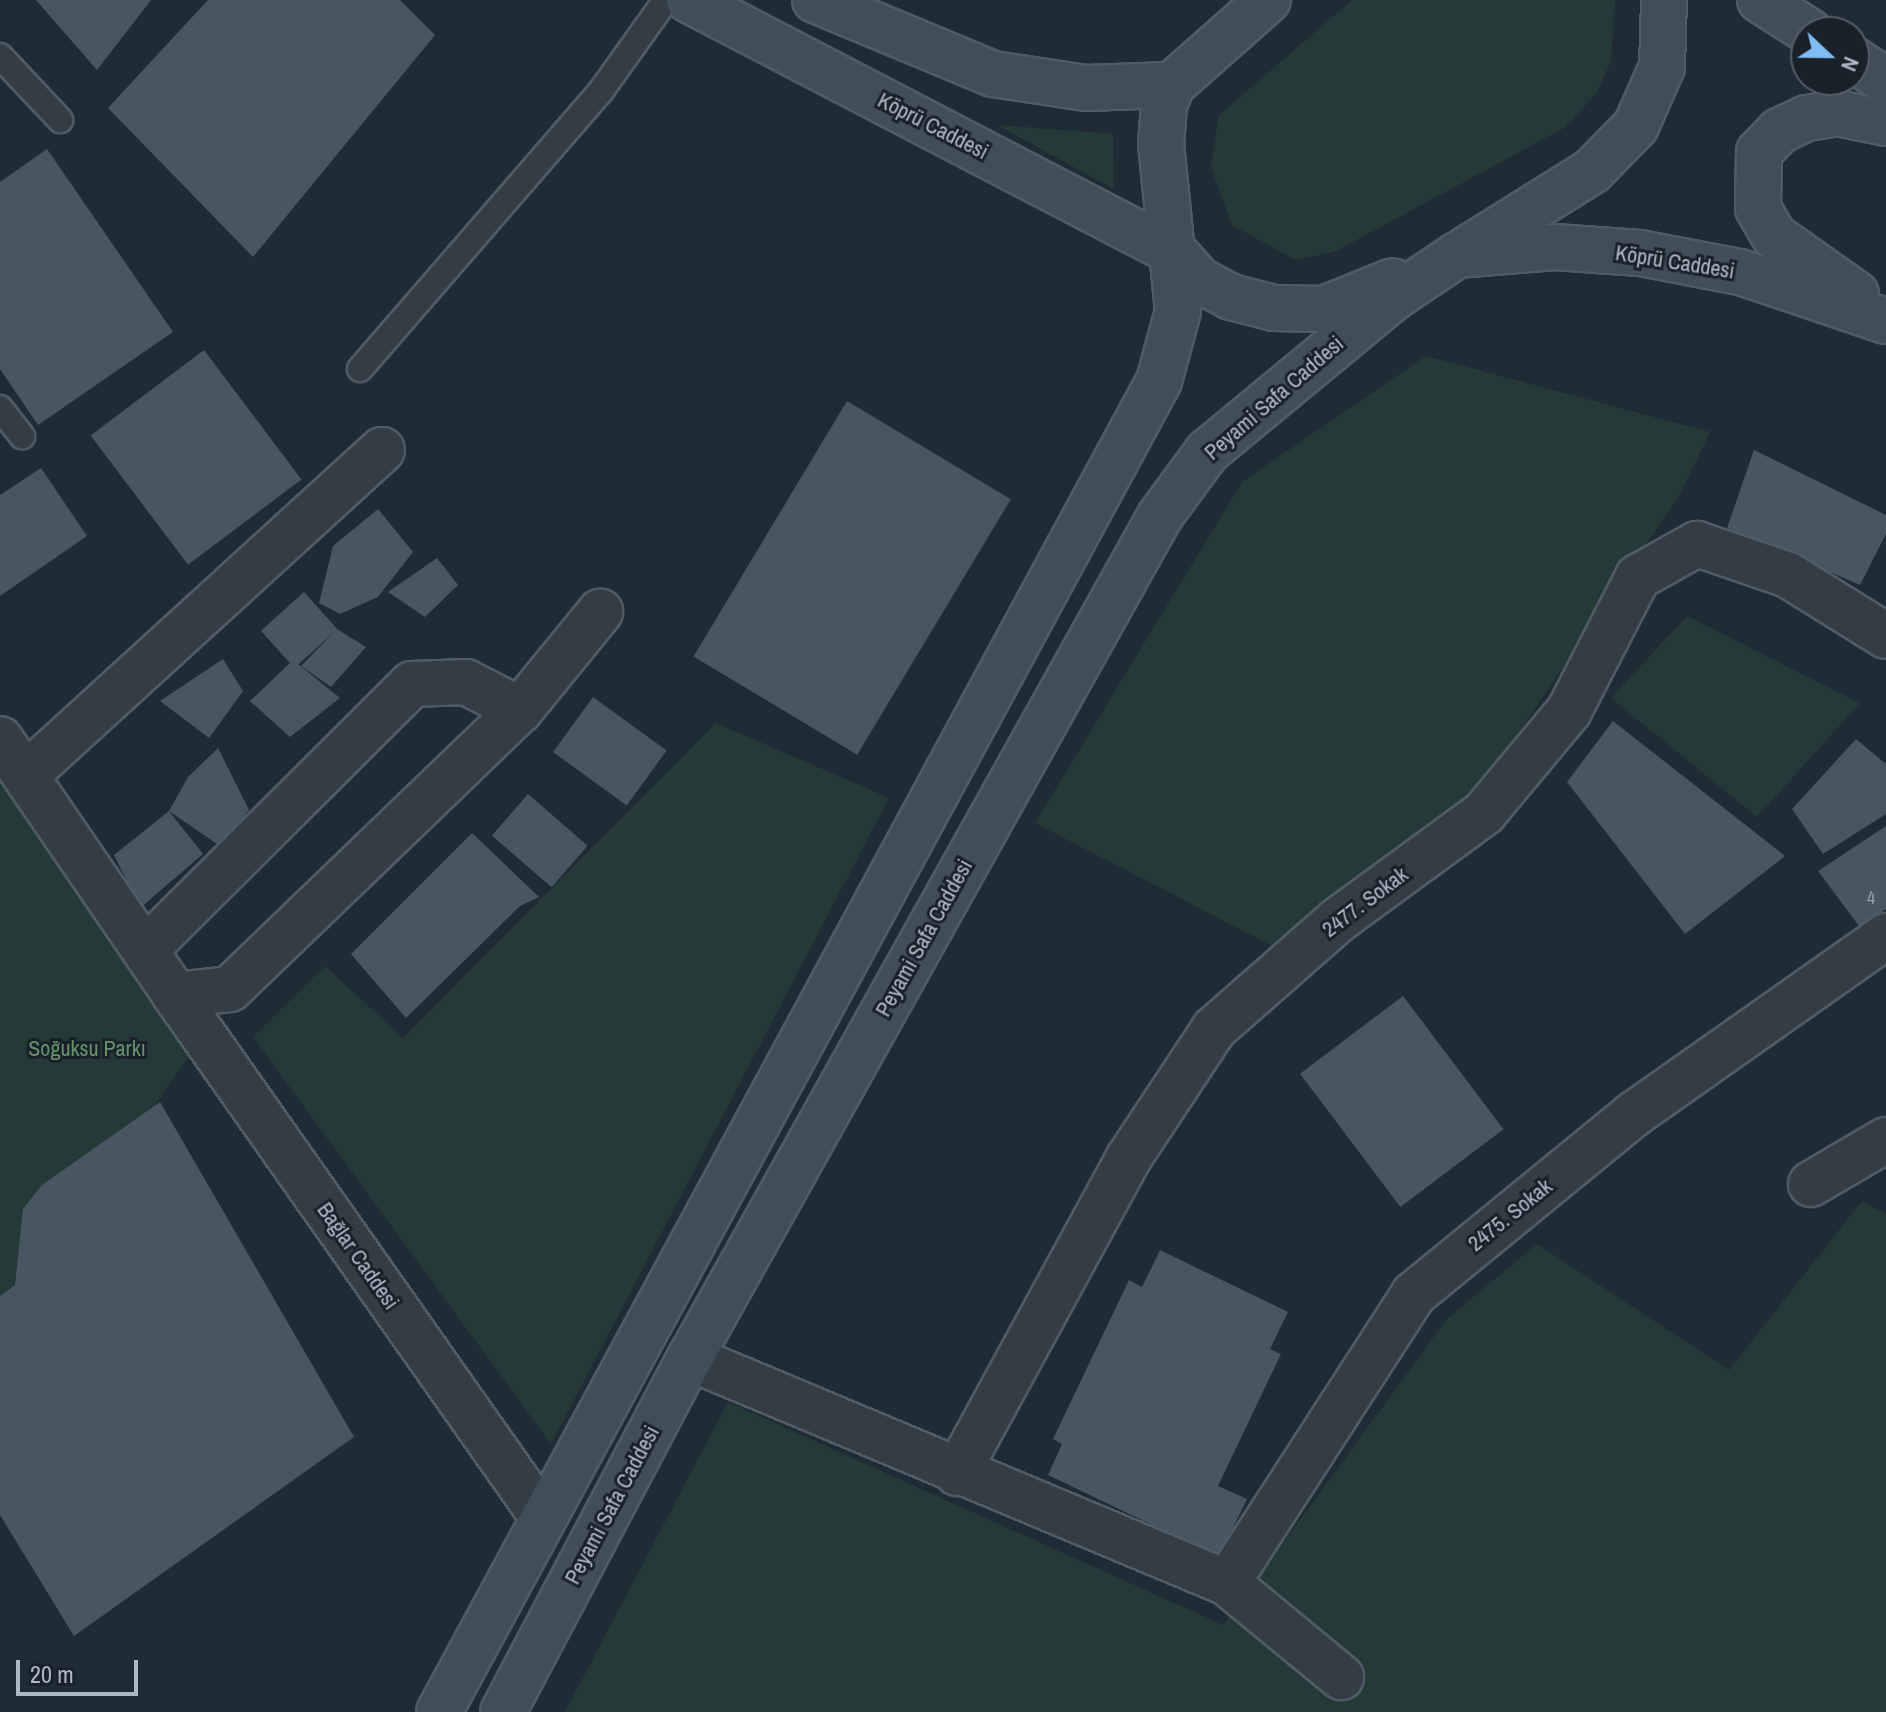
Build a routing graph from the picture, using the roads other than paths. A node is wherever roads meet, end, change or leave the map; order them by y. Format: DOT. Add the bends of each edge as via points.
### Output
graph roads {
  1 [pos="666,0"];
  2 [pos="689,0"];
  3 [pos="815,0"];
  4 [pos="1268,0"];
  5 [pos="1664,0"];
  6 [pos="1760,0"];
  7 [pos="1790,19"];
  8 [pos="0,56"];
  9 [pos="1172,85"];
  10 [pos="60,120"];
  11 [pos="1886,123"];
  12 [pos="1175,253"];
  13 [pos="1457,255"];
  14 [pos="1886,314"];
  15 [pos="1886,321"];
  16 [pos="360,369"];
  17 [pos="0,408"];
  18 [pos="22,436"];
  19 [pos="382,450"];
  20 [pos="600,612"];
  21 [pos="1886,636"];
  22 [pos="520,710"];
  23 [pos="0,739"];
  24 [pos="26,775"];
  25 [pos="1886,936"];
  26 [pos="146,949"];
  27 [pos="175,995"];
  28 [pos="1886,1140"];
  29 [pos="1811,1184"];
  30 [pos="690,1358"];
  31 [pos="957,1473"];
  32 [pos="542,1516"];
  33 [pos="1227,1583"];
  34 [pos="1341,1677"];
  35 [pos="439,1712"];
  36 [pos="503,1712"];
  1 -- 16 [label="lane" via="601,91"];
  2 -- 12 [label="street, Köprü Caddesi"];
  3 -- 9 [label="street" via="993,74 1086,88"];
  4 -- 9 [label="street"];
  5 -- 13 [label="street" via="1662,67 1636,126 1592,171"];
  6 -- 7 [label="street"];
  8 -- 10 [label="lane"];
  9 -- 12 [label="street" via="1161,145"];
  11 -- 14 [label="street" via="1837,113 1807,118 1759,152 1756,174 1758,208 1774,236"];
  12 -- 13 [label="street, Köprü Caddesi" via="1199,280 1231,297 1274,308 1324,309"];
  12 -- 32 [label="street" via="1178,311 1159,381"];
  13 -- 15 [label="street, Köprü Caddesi" via="1555,247 1640,253 1740,272"];
  13 -- 30 [label="street, Peyami Safa Caddesi" via="1393,298 1207,452 1160,516"];
  17 -- 18 [label="lane"];
  19 -- 24 [label="street"];
  20 -- 22 [label="street"];
  21 -- 31 [label="street, 2477. Sokak" via="1788,575 1697,544 1638,577 1569,711 1484,813 1338,920 1214,1029 1128,1159"];
  22 -- 26 [label="street" via="466,682 412,684"];
  22 -- 27 [label="street" via="230,989"];
  23 -- 24 [label="street, Bağlar Caddesi"];
  24 -- 26 [label="street, Bağlar Caddesi"];
  25 -- 33 [label="street, 2475. Sokak" via="1634,1114 1414,1294"];
  26 -- 27 [label="street, Bağlar Caddesi"];
  27 -- 32 [label="street, Bağlar Caddesi"];
  28 -- 29 [label="street"];
  30 -- 31 [label="street"];
  30 -- 36 [label="street, Peyami Safa Caddesi"];
  31 -- 33 [label="street"];
  32 -- 35 [label="street"];
  33 -- 34 [label="street"];
}
